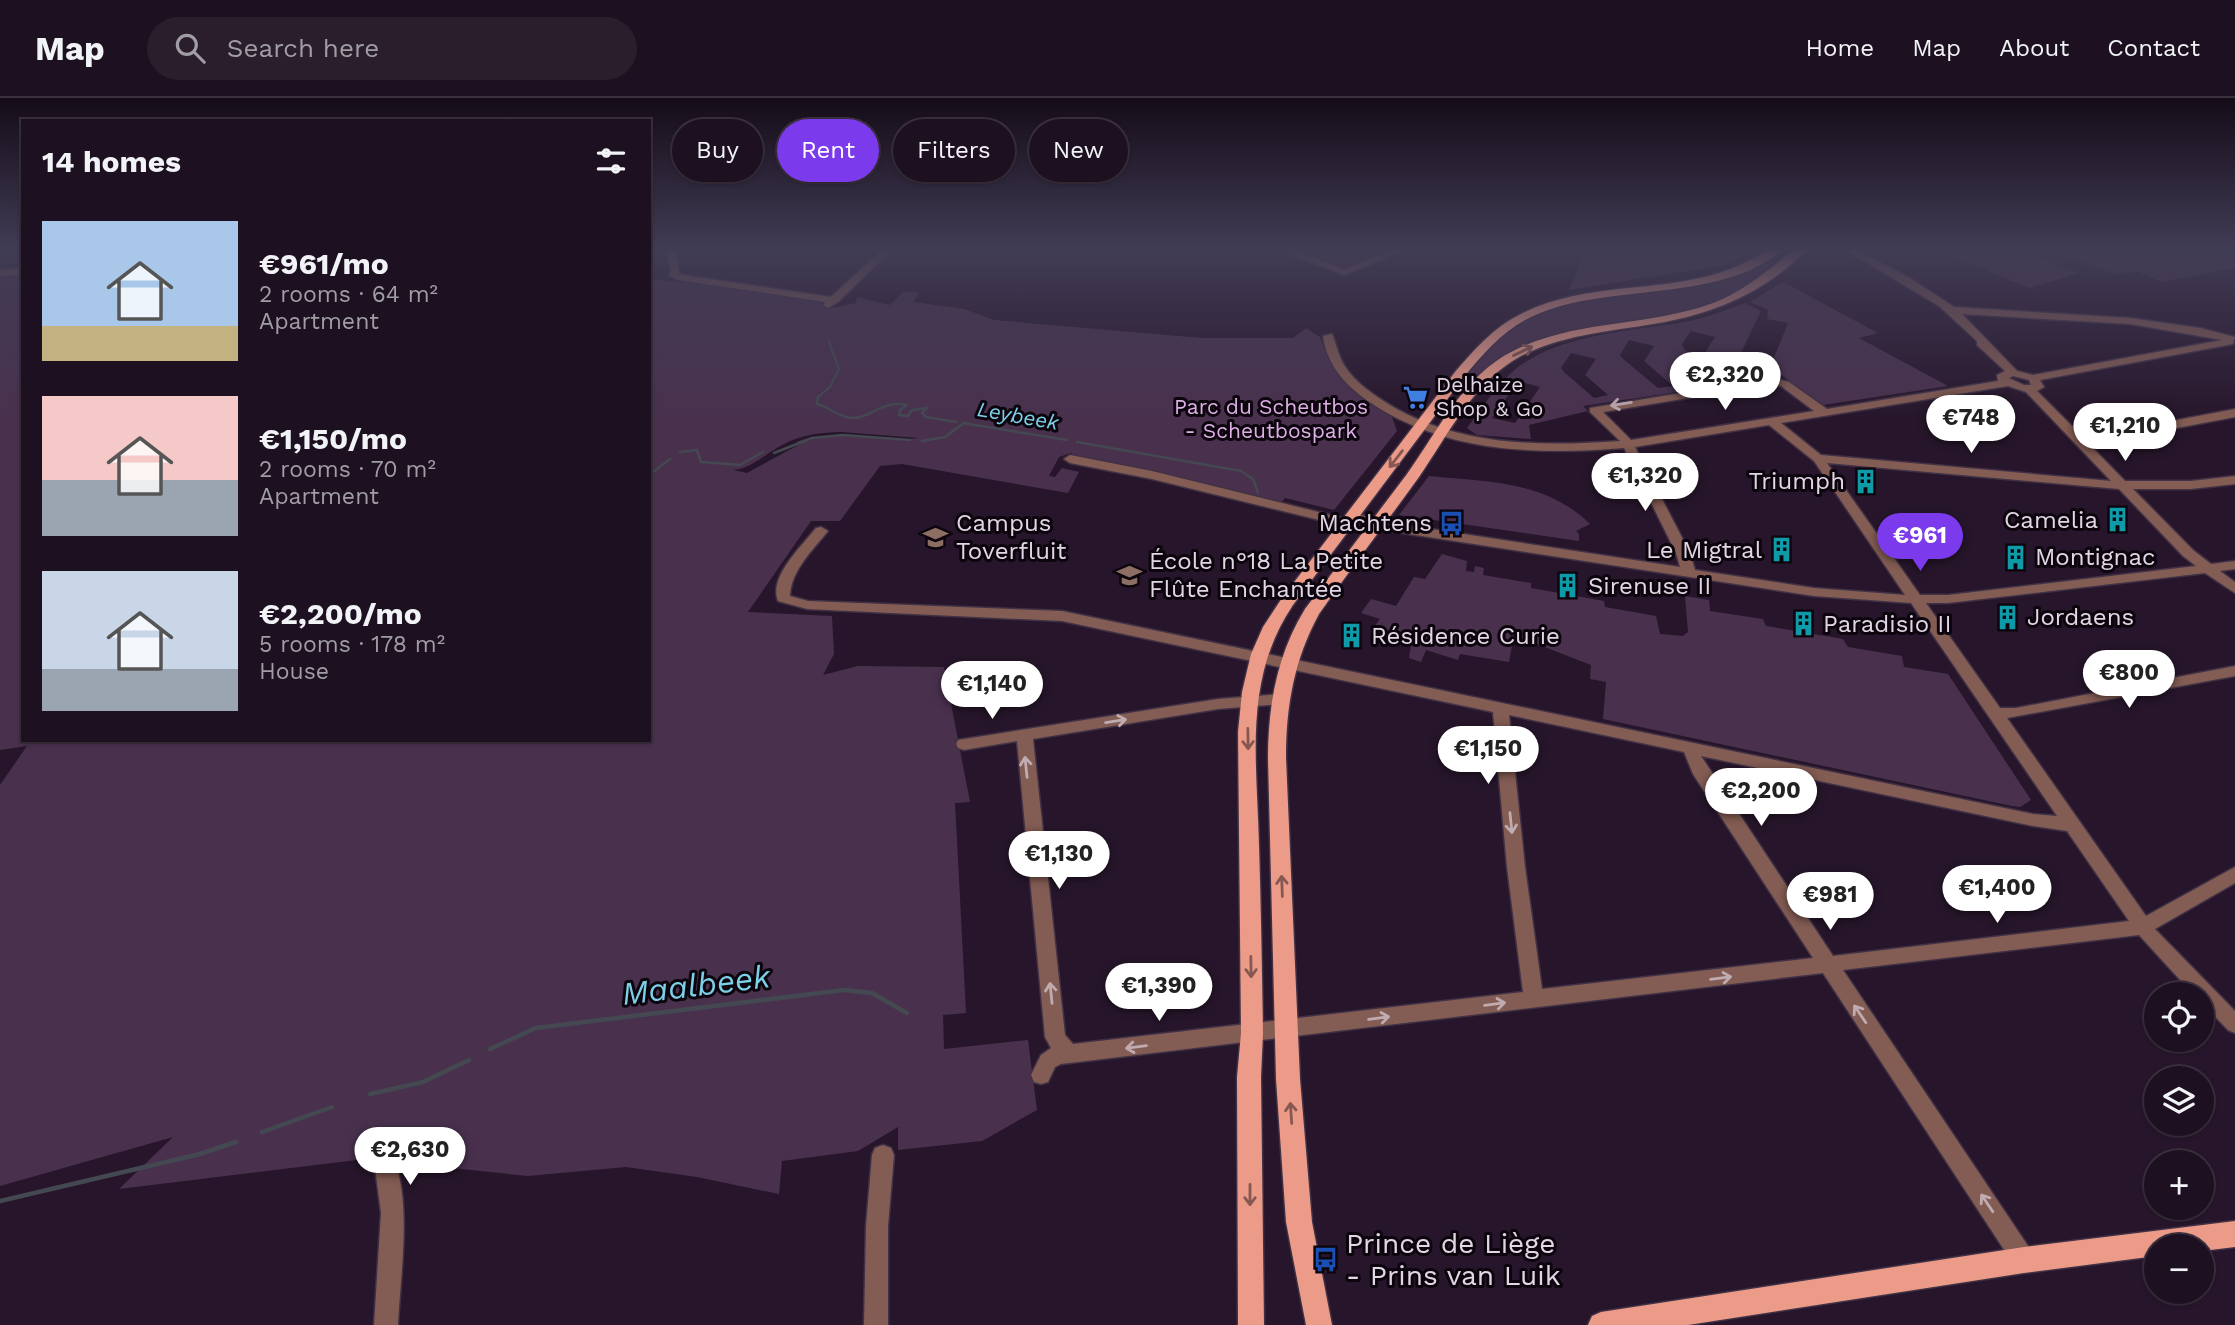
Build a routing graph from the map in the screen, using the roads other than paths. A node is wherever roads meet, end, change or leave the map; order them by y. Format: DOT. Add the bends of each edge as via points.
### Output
graph roads {
  1 [pos="1556,305"];
  2 [pos="1718,305"];
  3 [pos="1943,305"];
  4 [pos="1950,310"];
  5 [pos="1328,336"];
  6 [pos="2235,340"];
  7 [pos="2010,378"];
  8 [pos="2031,384"];
  9 [pos="1825,413"];
  10 [pos="2235,413"];
  11 [pos="1771,422"];
  12 [pos="1422,426"];
  13 [pos="1442,433"];
  14 [pos="2077,438"];
  15 [pos="1626,444"];
  16 [pos="1818,458"];
  17 [pos="1070,459"];
  18 [pos="2235,480"];
  19 [pos="2124,486"];
  20 [pos="1350,520"];
  21 [pos="1379,521"];
  22 [pos="821,531"];
  23 [pos="2235,556"];
  24 [pos="2202,564"];
  25 [pos="2235,565"];
  26 [pos="1688,569"];
  27 [pos="2235,589"];
  28 [pos="1914,595"];
  29 [pos="1258,656"];
  30 [pos="1287,662"];
  31 [pos="2235,671"];
  32 [pos="1280,699"];
  33 [pos="1249,701"];
  34 [pos="1500,706"];
  35 [pos="1997,713"];
  36 [pos="1025,736"];
  37 [pos="964,744"];
  38 [pos="1691,747"];
  39 [pos="2075,825"];
  40 [pos="2235,874"];
  41 [pos="2143,927"];
  42 [pos="1828,966"];
  43 [pos="1534,1000"];
  44 [pos="2235,1024"];
  45 [pos="1287,1028"];
  46 [pos="1252,1033"];
  47 [pos="1071,1054"];
  48 [pos="1041,1075"];
  49 [pos="883,1155"];
  50 [pos="386,1168"];
  51 [pos="2235,1234"];
  52 [pos="2024,1260"];
  53 [pos="386,1325"];
  54 [pos="876,1325"];
  55 [pos="1251,1325"];
  56 [pos="1319,1325"];
  57 [pos="1601,1325"];
  1 -- 12 [label="main road" via="1526,315 1490,340"];
  13 -- 2 [label="main road, one-way" via="1483,379 1514,355 1557,338"];
  3 -- 4 [label="street"];
  4 -- 6 [label="street" via="2159,325"];
  4 -- 7 [label="street" via="1989,348"];
  5 -- 12 [label="street" via="1329,351 1355,384 1396,414"];
  6 -- 8 [label="street"];
  7 -- 8 [label="street"];
  7 -- 9 [label="street"];
  8 -- 14 [label="street"];
  9 -- 11 [label="street"];
  9 -- 15 [label="street, one-way" via="1785,384 1773,382 1594,410"];
  10 -- 14 [label="street" via="2103,438"];
  11 -- 15 [label="street"];
  11 -- 16 [label="street"];
  12 -- 13 [label="street"];
  12 -- 20 [label="main road, one-way"];
  13 -- 15 [label="street" via="1515,445"];
  13 -- 21 [label="main road"];
  14 -- 19 [label="street"];
  15 -- 26 [label="street"];
  16 -- 19 [label="street"];
  16 -- 28 [label="street"];
  17 -- 20 [label="street"];
  18 -- 19 [label="street"];
  19 -- 24 [label="street"];
  20 -- 21 [label="street"];
  20 -- 29 [label="main road" via="1281,611"];
  21 -- 26 [label="street"];
  21 -- 30 [label="main road" via="1311,613"];
  22 -- 29 [label="street" via="786,581 783,598 807,605 1062,615"];
  23 -- 24 [label="street"];
  24 -- 25 [label="street"];
  24 -- 27 [label="street"];
  24 -- 28 [label="street" via="1948,598"];
  26 -- 28 [label="street" via="1814,592"];
  28 -- 35 [label="street"];
  29 -- 30 [label="street"];
  29 -- 33 [label="main road"];
  30 -- 32 [label="main road"];
  30 -- 34 [label="street"];
  31 -- 35 [label="street"];
  32 -- 33 [label="street"];
  45 -- 32 [label="main road, one-way" via="1277,758"];
  36 -- 33 [label="street, one-way"];
  33 -- 46 [label="main road, one-way"];
  34 -- 38 [label="street"];
  34 -- 43 [label="street, one-way"];
  35 -- 39 [label="street"];
  36 -- 37 [label="street"];
  47 -- 36 [label="street, one-way" via="1055,1037"];
  38 -- 39 [label="street"];
  38 -- 42 [label="street" via="1699,770"];
  39 -- 41 [label="street"];
  40 -- 41 [label="street"];
  41 -- 42 [label="street"];
  41 -- 44 [label="street"];
  43 -- 42 [label="street, one-way"];
  52 -- 42 [label="street, one-way"];
  45 -- 43 [label="street, one-way"];
  45 -- 46 [label="street"];
  56 -- 45 [label="main road, one-way" via="1299,1222"];
  46 -- 47 [label="street, one-way"];
  46 -- 55 [label="main road, one-way"];
  47 -- 48 [label="street" via="1048,1061"];
  49 -- 54 [label="street"];
  50 -- 53 [label="street" via="392,1213"];
  51 -- 52 [label="main road"];
  52 -- 57 [label="main road"];
}
